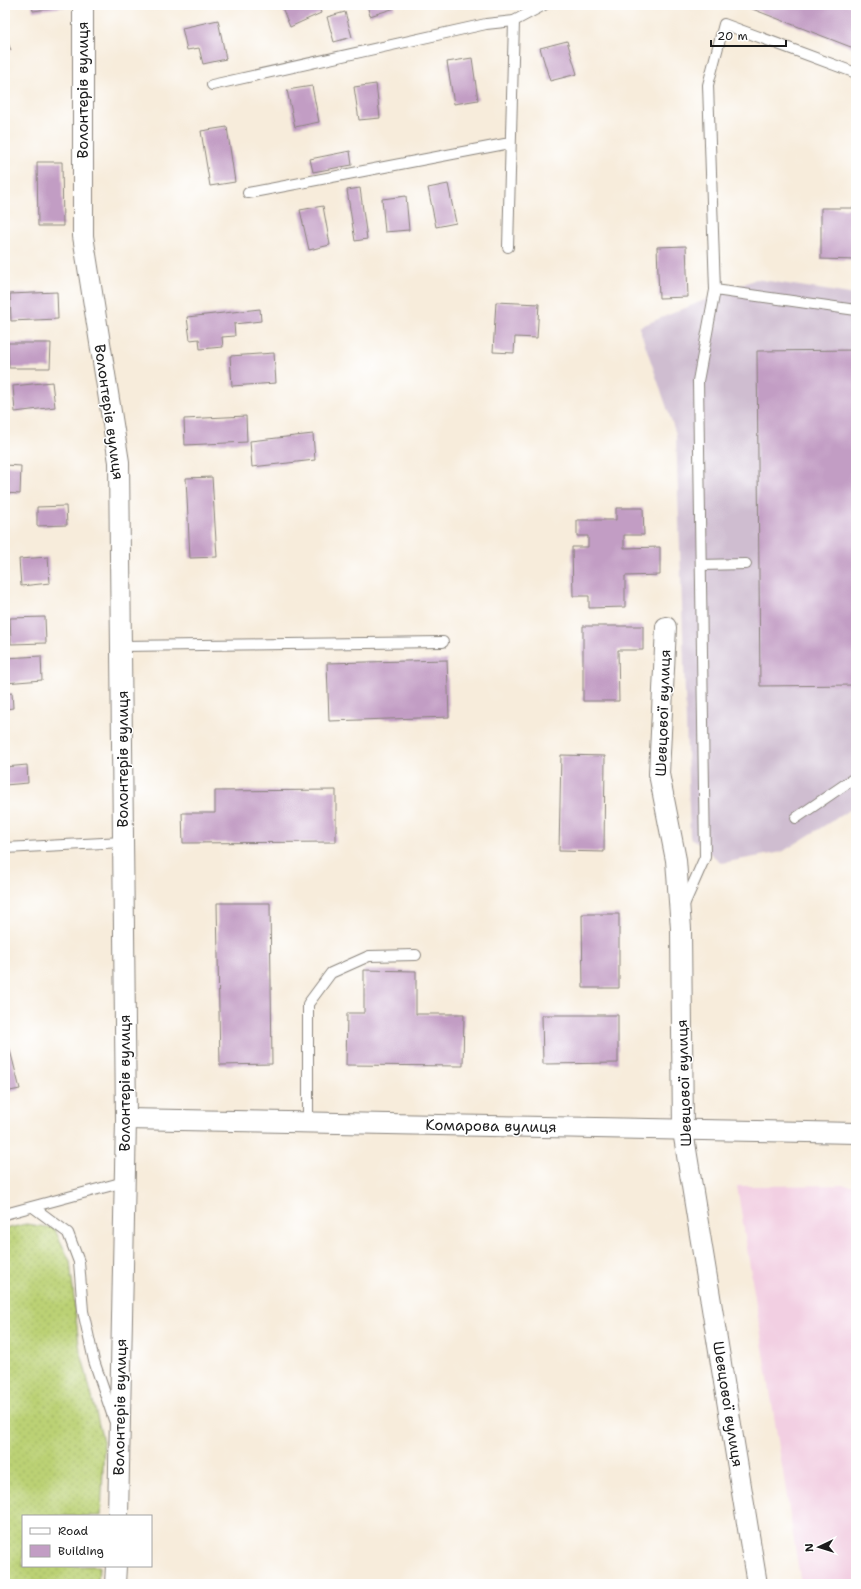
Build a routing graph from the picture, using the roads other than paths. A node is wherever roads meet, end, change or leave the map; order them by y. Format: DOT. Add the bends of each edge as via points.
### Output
graph roads {
  1 [pos="83,5"];
  2 [pos="544,5"];
  3 [pos="514,21"];
  4 [pos="856,73"];
  5 [pos="212,84"];
  6 [pos="510,143"];
  7 [pos="248,193"];
  8 [pos="508,247"];
  9 [pos="715,290"];
  10 [pos="856,310"];
  11 [pos="746,564"];
  12 [pos="701,565"];
  13 [pos="666,627"];
  14 [pos="443,642"];
  15 [pos="122,646"];
  16 [pos="856,777"];
  17 [pos="796,818"];
  18 [pos="124,842"];
  19 [pos="5,848"];
  20 [pos="680,913"];
  21 [pos="416,955"];
  22 [pos="126,1118"];
  23 [pos="308,1122"];
  24 [pos="683,1131"];
  25 [pos="856,1133"];
  26 [pos="124,1182"];
  27 [pos="32,1207"];
  28 [pos="5,1214"];
  29 [pos="120,1436"];
  30 [pos="118,1515"];
  31 [pos="116,1567"];
  32 [pos="115,1584"];
  33 [pos="758,1584"];
  1 -- 15 [label="street, Волонтерів вулиця" via="83,236 119,462"];
  2 -- 3 [label="lane"];
  3 -- 5 [label="lane" via="486,24"];
  3 -- 6 [label="lane"];
  4 -- 9 [label="lane" via="724,24 708,85"];
  6 -- 7 [label="lane"];
  6 -- 8 [label="lane"];
  9 -- 10 [label="lane"];
  9 -- 12 [label="lane" via="698,381"];
  11 -- 12 [label="lane"];
  12 -- 20 [label="lane" via="705,857"];
  13 -- 20 [label="street, Шевцової вулиця" via="659,774 676,860"];
  14 -- 15 [label="lane"];
  15 -- 18 [label="street, Волонтерів вулиця"];
  16 -- 17 [label="lane"];
  18 -- 19 [label="lane"];
  18 -- 22 [label="street, Волонтерів вулиця"];
  20 -- 24 [label="street, Шевцової вулиця"];
  21 -- 23 [label="lane" via="369,956 331,973 308,1004"];
  22 -- 23 [label="street, Комарова вулиця"];
  22 -- 26 [label="street, Волонтерів вулиця"];
  23 -- 24 [label="street, Комарова вулиця"];
  24 -- 25 [label="street, Комарова вулиця"];
  24 -- 33 [label="street, Шевцової вулиця"];
  26 -- 27 [label="lane"];
  26 -- 29 [label="street, Волонтерів вулиця"];
  27 -- 28 [label="lane"];
  27 -- 29 [label="lane" via="68,1233 79,1262 83,1311 94,1361"];
  29 -- 30 [label="street, Волонтерів вулиця"];
  31 -- 32 [label="street"];
}
